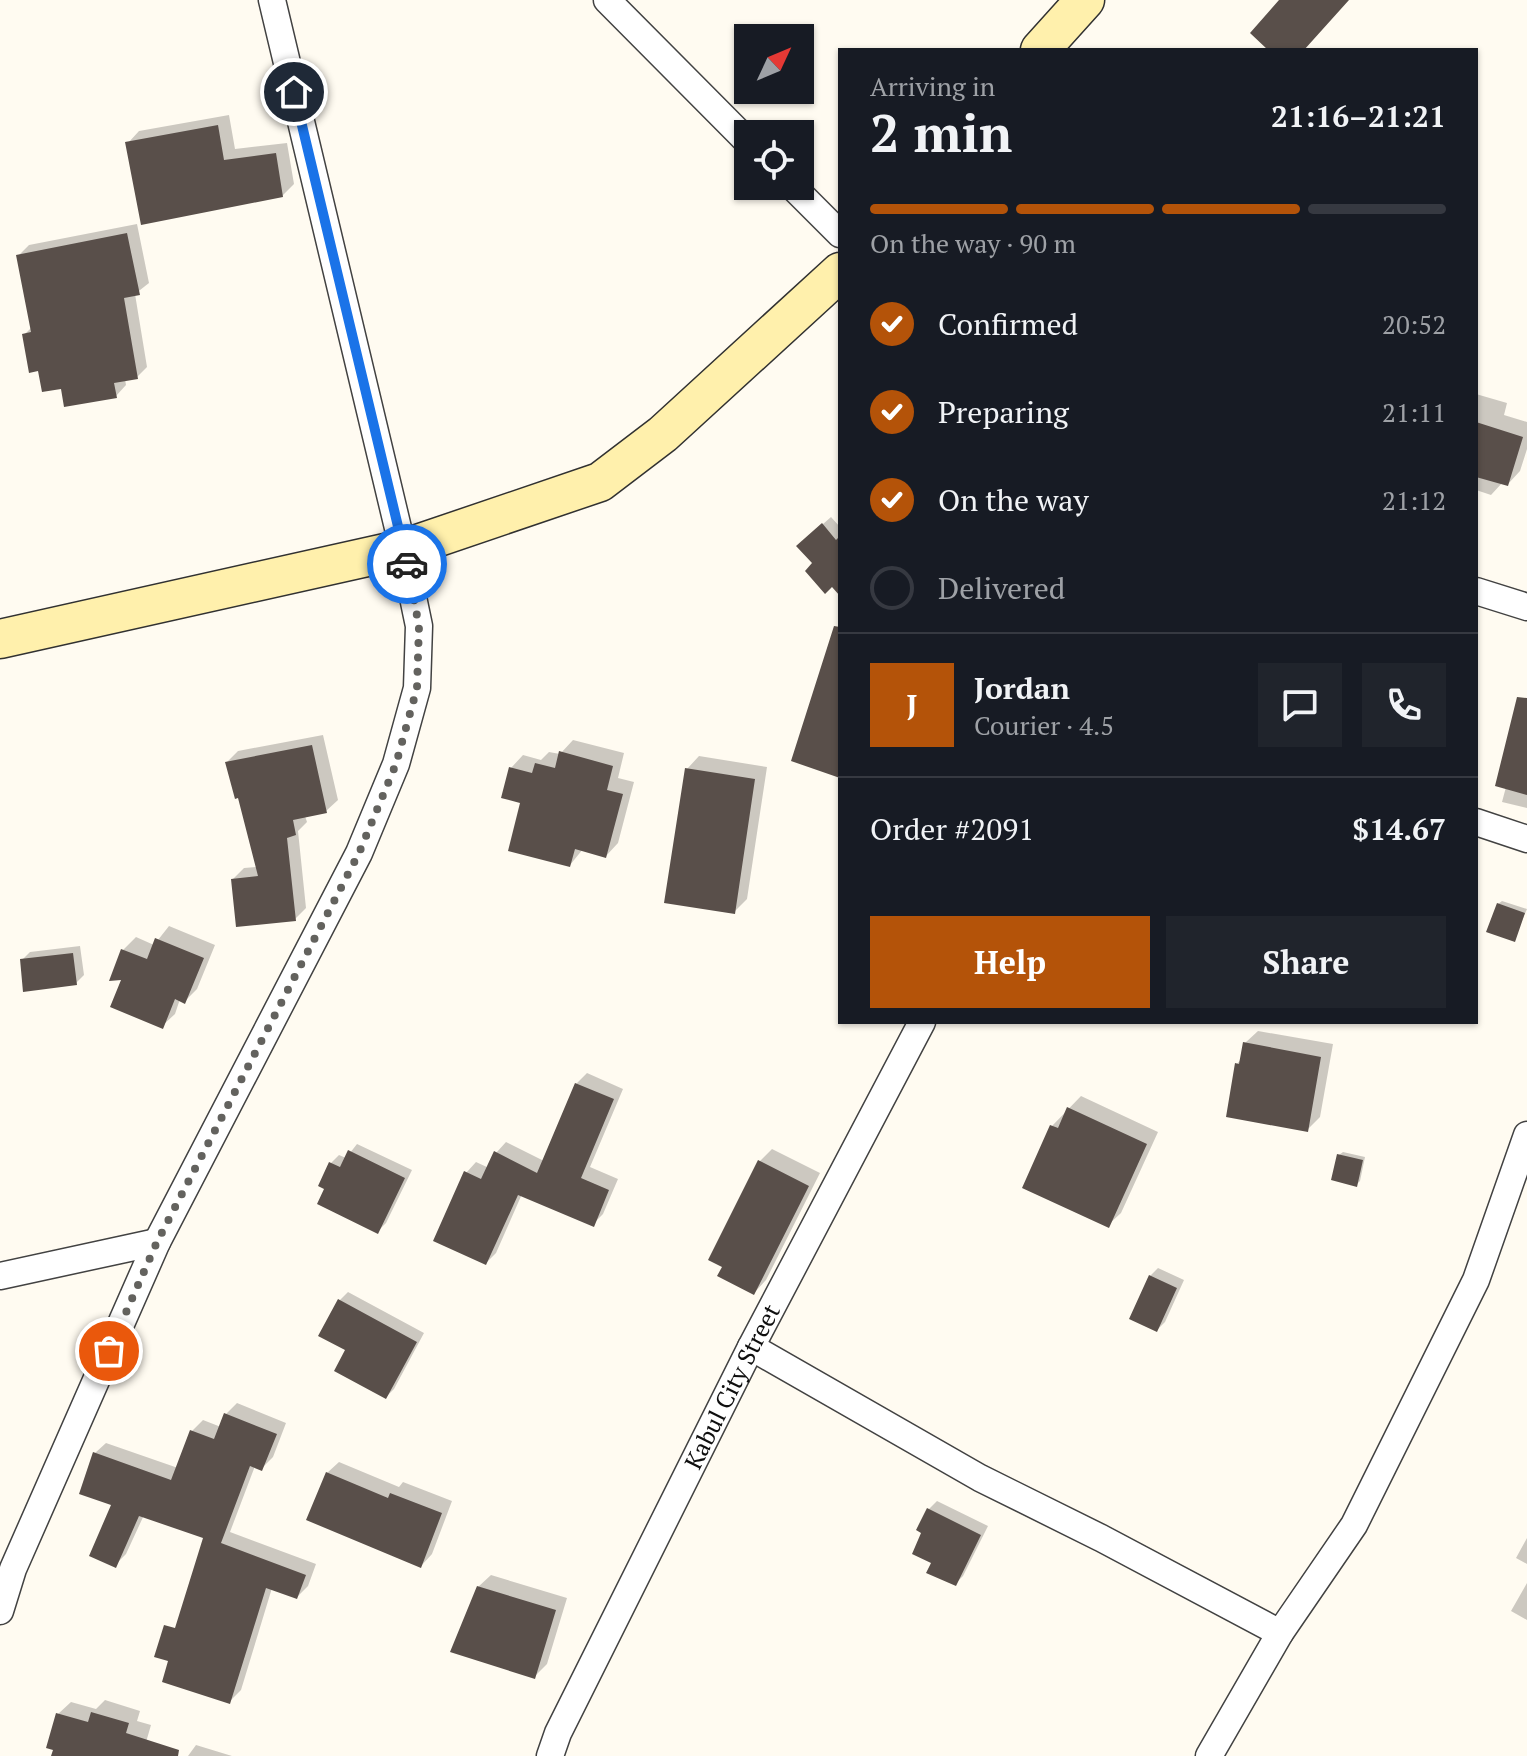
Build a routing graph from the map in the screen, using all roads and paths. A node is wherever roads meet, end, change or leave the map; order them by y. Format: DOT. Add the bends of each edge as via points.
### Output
graph roads {
  1 [pos="272,0"];
  2 [pos="607,0"];
  3 [pos="1085,0"];
  4 [pos="1042,48"];
  5 [pos="734,128"];
  6 [pos="806,200"];
  7 [pos="838,232"];
  8 [pos="838,274"];
  9 [pos="403,549"];
  10 [pos="1478,592"];
  11 [pos="1527,607"];
  12 [pos="0,639"];
  13 [pos="1478,823"];
  14 [pos="1527,839"];
  15 [pos="921,1024"];
  16 [pos="1526,1140"];
  17 [pos="157,1242"];
  18 [pos="0,1276"];
  19 [pos="751,1347"];
  20 [pos="0,1611"];
  21 [pos="1280,1633"];
  22 [pos="550,1756"];
  23 [pos="1209,1756"];
  1 -- 9 [label="street"];
  2 -- 5 [label="street"];
  3 -- 4 [label="street"];
  6 -- 7 [label="street"];
  8 -- 9 [label="street" via="663,434 600,482"];
  9 -- 12 [label="street"];
  9 -- 17 [label="street" via="419,626 417,688 396,764 359,853"];
  10 -- 11 [label="street"];
  13 -- 14 [label="street"];
  15 -- 19 [label="street, Kabul City Street"];
  16 -- 21 [label="street" via="1476,1280 1354,1525"];
  17 -- 18 [label="street"];
  17 -- 20 [label="street" via="13,1569"];
  19 -- 21 [label="street" via="980,1478"];
  19 -- 22 [label="street, Kabul City Street"];
  21 -- 23 [label="street"];
}
